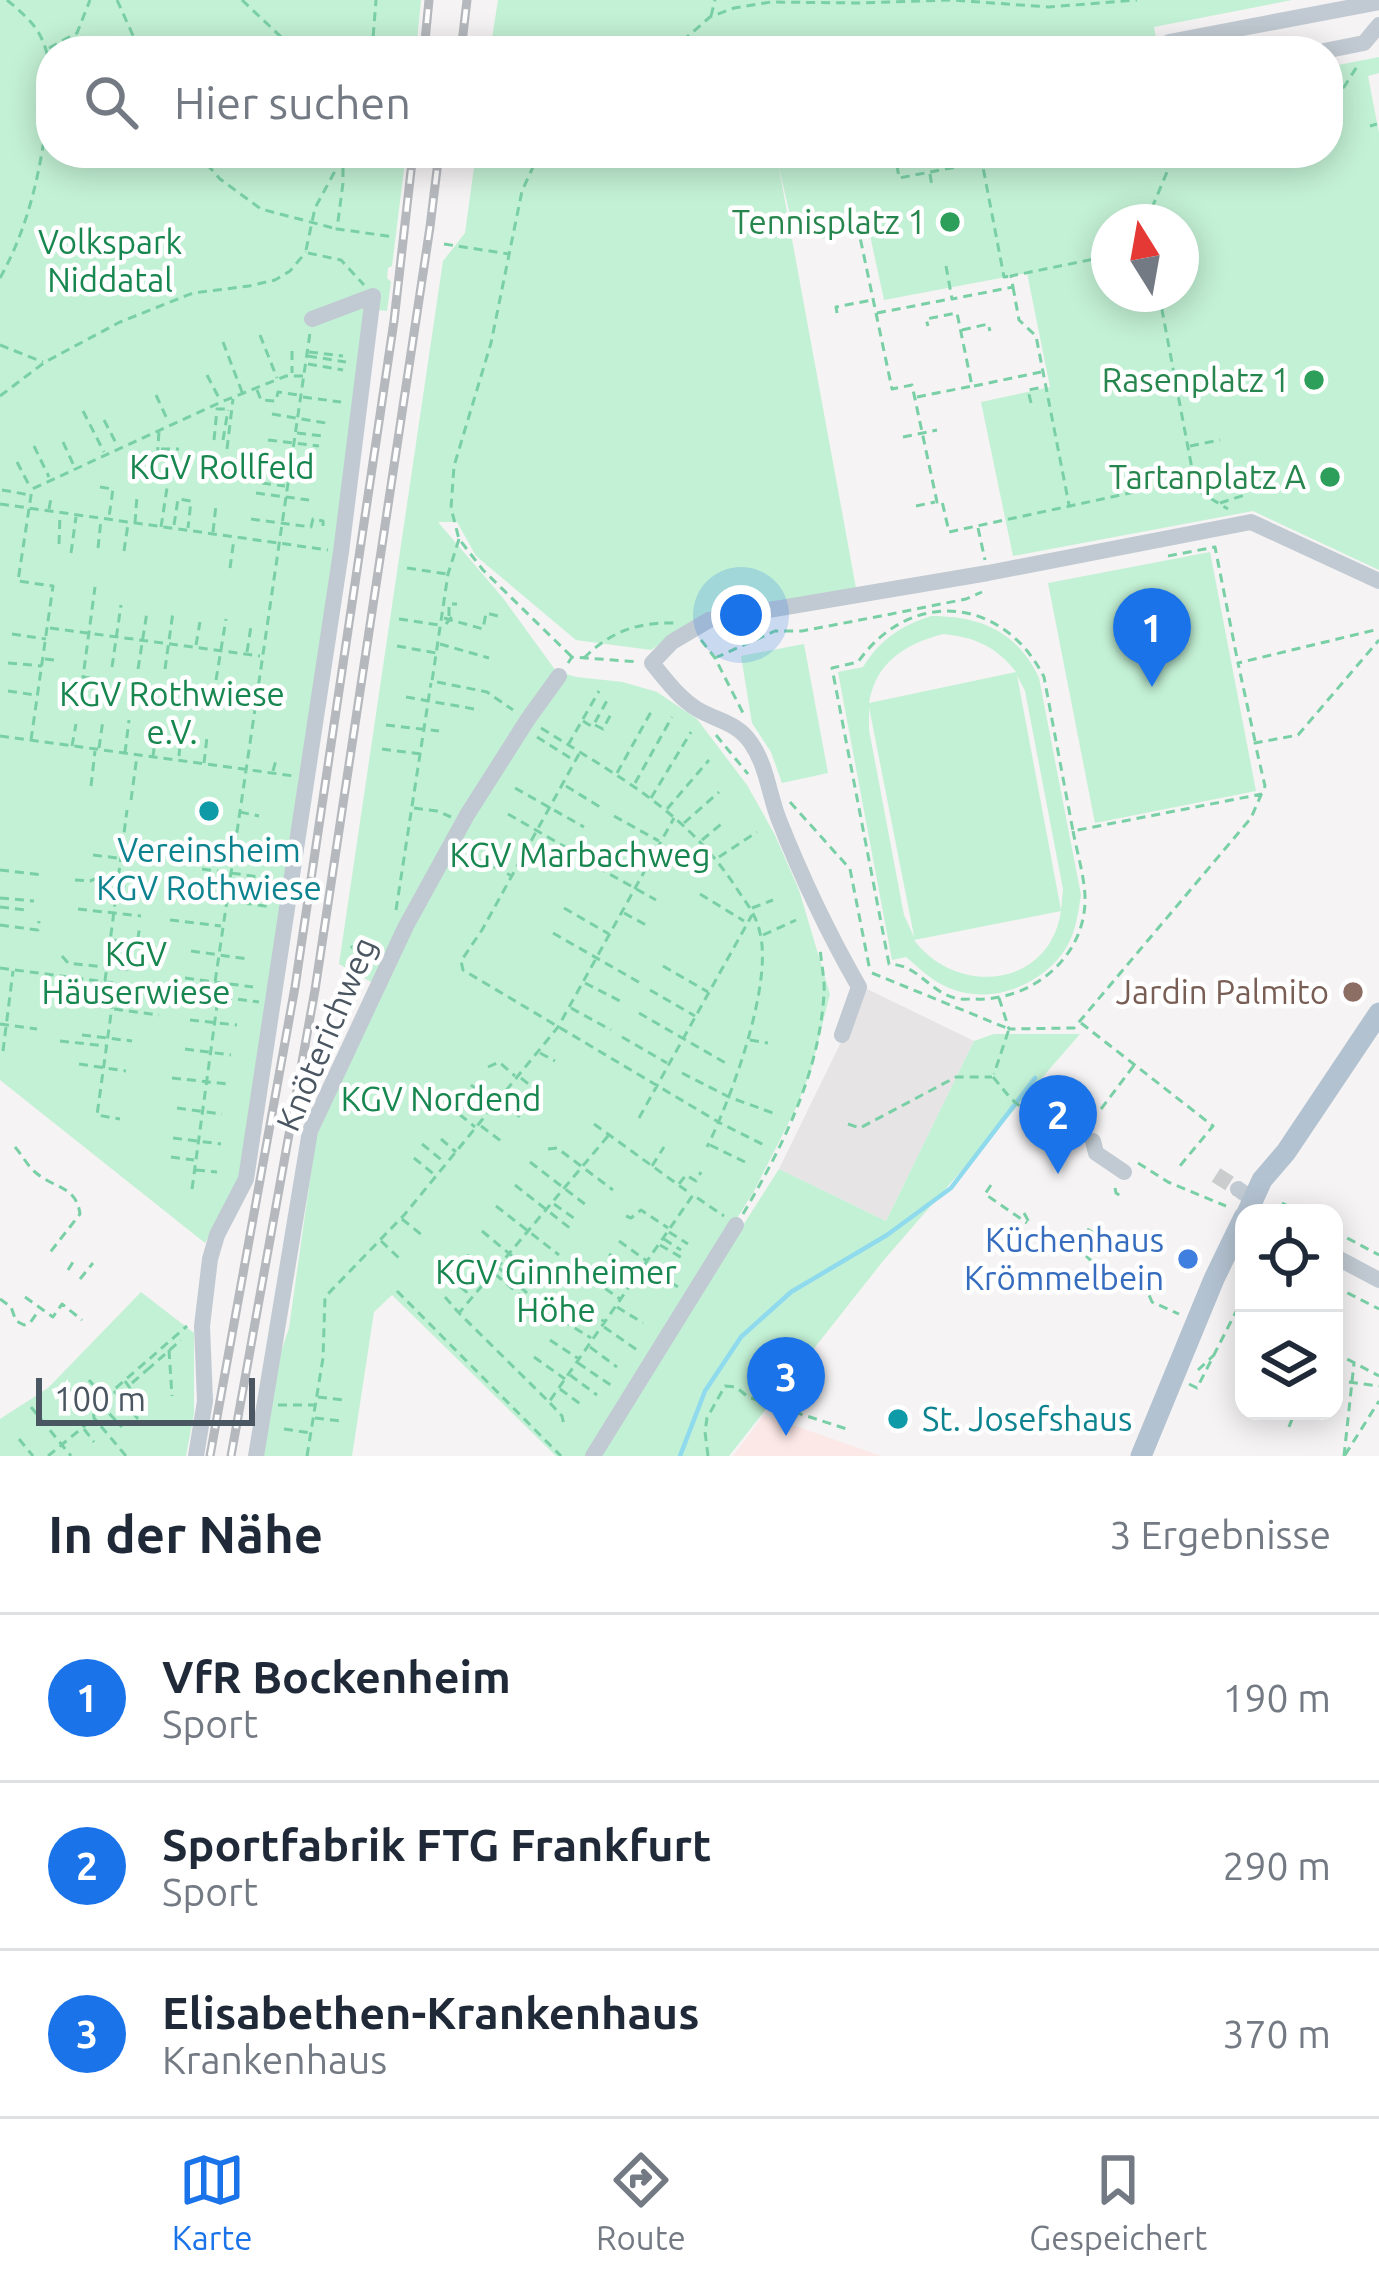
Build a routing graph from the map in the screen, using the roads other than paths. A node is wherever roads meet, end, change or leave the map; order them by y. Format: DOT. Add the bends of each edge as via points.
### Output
graph roads {
  1 [pos="1379,2"];
  2 [pos="1379,25"];
  3 [pos="1200,36"];
  4 [pos="1343,47"];
  5 [pos="312,319"];
  6 [pos="1379,581"];
  7 [pos="559,676"];
  8 [pos="1379,1013"];
  9 [pos="842,1035"];
  10 [pos="1094,1141"];
  11 [pos="1120,1180"];
  12 [pos="1248,1204"];
  13 [pos="736,1225"];
  14 [pos="1235,1231"];
  15 [pos="1343,1261"];
  16 [pos="1379,1280"];
  17 [pos="196,1456"];
  18 [pos="256,1456"];
  19 [pos="593,1456"];
  20 [pos="1141,1456"];
  1 -- 3 [label="street"];
  2 -- 4 [label="street" via="1364,43"];
  5 -- 17 [label="street" via="373,296 246,1179 210,1259"];
  6 -- 9 [label="street" via="1251,522 990,580 709,620 672,643 652,663 697,709 735,724 777,793 814,905 859,987"];
  7 -- 18 [label="street, Knöterichweg" via="406,926 310,1131"];
  8 -- 12 [label="main road"];
  10 -- 11 [label="street"];
  13 -- 19 [label="street"];
  14 -- 20 [label="main road"];
  15 -- 16 [label="street"];
}
